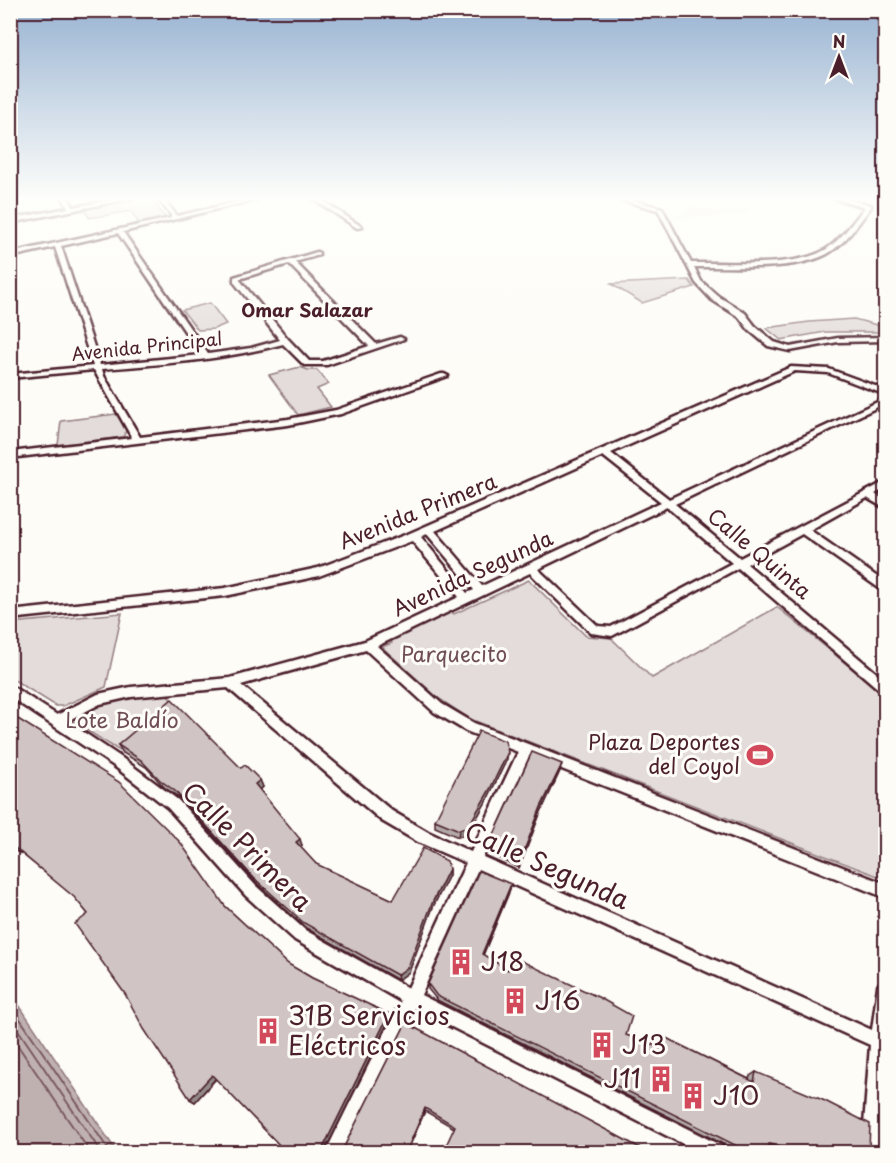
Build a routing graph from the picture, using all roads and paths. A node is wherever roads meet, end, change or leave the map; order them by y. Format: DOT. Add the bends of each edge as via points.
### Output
graph roads {
  1 [pos="60,252"];
  2 [pos="134,252"];
  3 [pos="683,252"];
  4 [pos="825,252"];
  5 [pos="317,254"];
  6 [pos="291,262"];
  7 [pos="690,266"];
  8 [pos="400,339"];
  9 [pos="885,339"];
  10 [pos="285,341"];
  11 [pos="374,347"];
  12 [pos="206,357"];
  13 [pos="97,366"];
  14 [pos="10,376"];
  15 [pos="444,376"];
  16 [pos="885,393"];
  17 [pos="885,400"];
  18 [pos="137,439"];
  19 [pos="605,453"];
  20 [pos="10,455"];
  21 [pos="885,484"];
  22 [pos="868,494"];
  23 [pos="668,503"];
  24 [pos="885,506"];
  25 [pos="428,529"];
  26 [pos="801,529"];
  27 [pos="414,536"];
  28 [pos="738,562"];
  29 [pos="532,569"];
  30 [pos="885,589"];
  31 [pos="481,592"];
  32 [pos="466,599"];
  33 [pos="10,615"];
  34 [pos="368,645"];
  35 [pos="230,683"];
  36 [pos="885,688"];
  37 [pos="10,690"];
  38 [pos="56,721"];
  39 [pos="525,750"];
  40 [pos="476,859"];
  41 [pos="885,891"];
  42 [pos="885,986"];
  43 [pos="411,998"];
  44 [pos="878,1041"];
  45 [pos="333,1152"];
  46 [pos="716,1152"];
  47 [pos="871,1152"];
  1 -- 13 [label="street"];
  2 -- 12 [label="street"];
  3 -- 7 [label="street"];
  4 -- 7 [label="street" via="779,262"];
  5 -- 6 [label="street"];
  6 -- 10 [label="street" via="235,279"];
  6 -- 11 [label="street"];
  7 -- 9 [label="street" via="702,286 742,315 771,344 790,349 838,340"];
  8 -- 11 [label="street"];
  10 -- 11 [label="street" via="311,364"];
  10 -- 12 [label="street, Avenida Principal"];
  12 -- 13 [label="street, Avenida Principal"];
  13 -- 14 [label="street, Avenida Principal"];
  13 -- 18 [label="street"];
  15 -- 18 [label="street" via="338,412 288,422"];
  16 -- 19 [label="street, Avenida Primera" via="841,375 794,369"];
  17 -- 23 [label="street, Avenida Segunda"];
  18 -- 20 [label="street"];
  19 -- 23 [label="street, Calle Quinta"];
  19 -- 25 [label="street, Avenida Primera"];
  21 -- 22 [label="street"];
  22 -- 24 [label="street"];
  22 -- 26 [label="street"];
  23 -- 28 [label="street, Calle Quinta"];
  23 -- 29 [label="street, Avenida Segunda"];
  25 -- 27 [label="street, Avenida Primera"];
  25 -- 31 [label="street"];
  26 -- 28 [label="street"];
  26 -- 30 [label="street"];
  27 -- 32 [label="street"];
  27 -- 33 [label="street, Avenida Primera" via="319,572 270,584"];
  28 -- 29 [label="street" via="612,632 603,633 595,630"];
  28 -- 36 [label="street, Calle Quinta"];
  29 -- 31 [label="street, Avenida Segunda"];
  31 -- 32 [label="street, Avenida Segunda"];
  32 -- 34 [label="street, Avenida Segunda"];
  34 -- 35 [label="street, Avenida Segunda"];
  34 -- 39 [label="street" via="438,708 470,727"];
  35 -- 38 [label="street, Avenida Segunda" via="98,699"];
  35 -- 40 [label="street, Calle Segunda" via="387,816 423,837"];
  37 -- 38 [label="street, Calle Primera"];
  38 -- 43 [label="street, Calle Primera" via="173,804 251,891 300,935"];
  39 -- 40 [label="street"];
  39 -- 41 [label="street"];
  40 -- 43 [label="street"];
  40 -- 44 [label="street, Calle Segunda"];
  42 -- 44 [label="street"];
  43 -- 45 [label="street"];
  43 -- 46 [label="street, Calle Primera"];
  44 -- 47 [label="street"];
}
